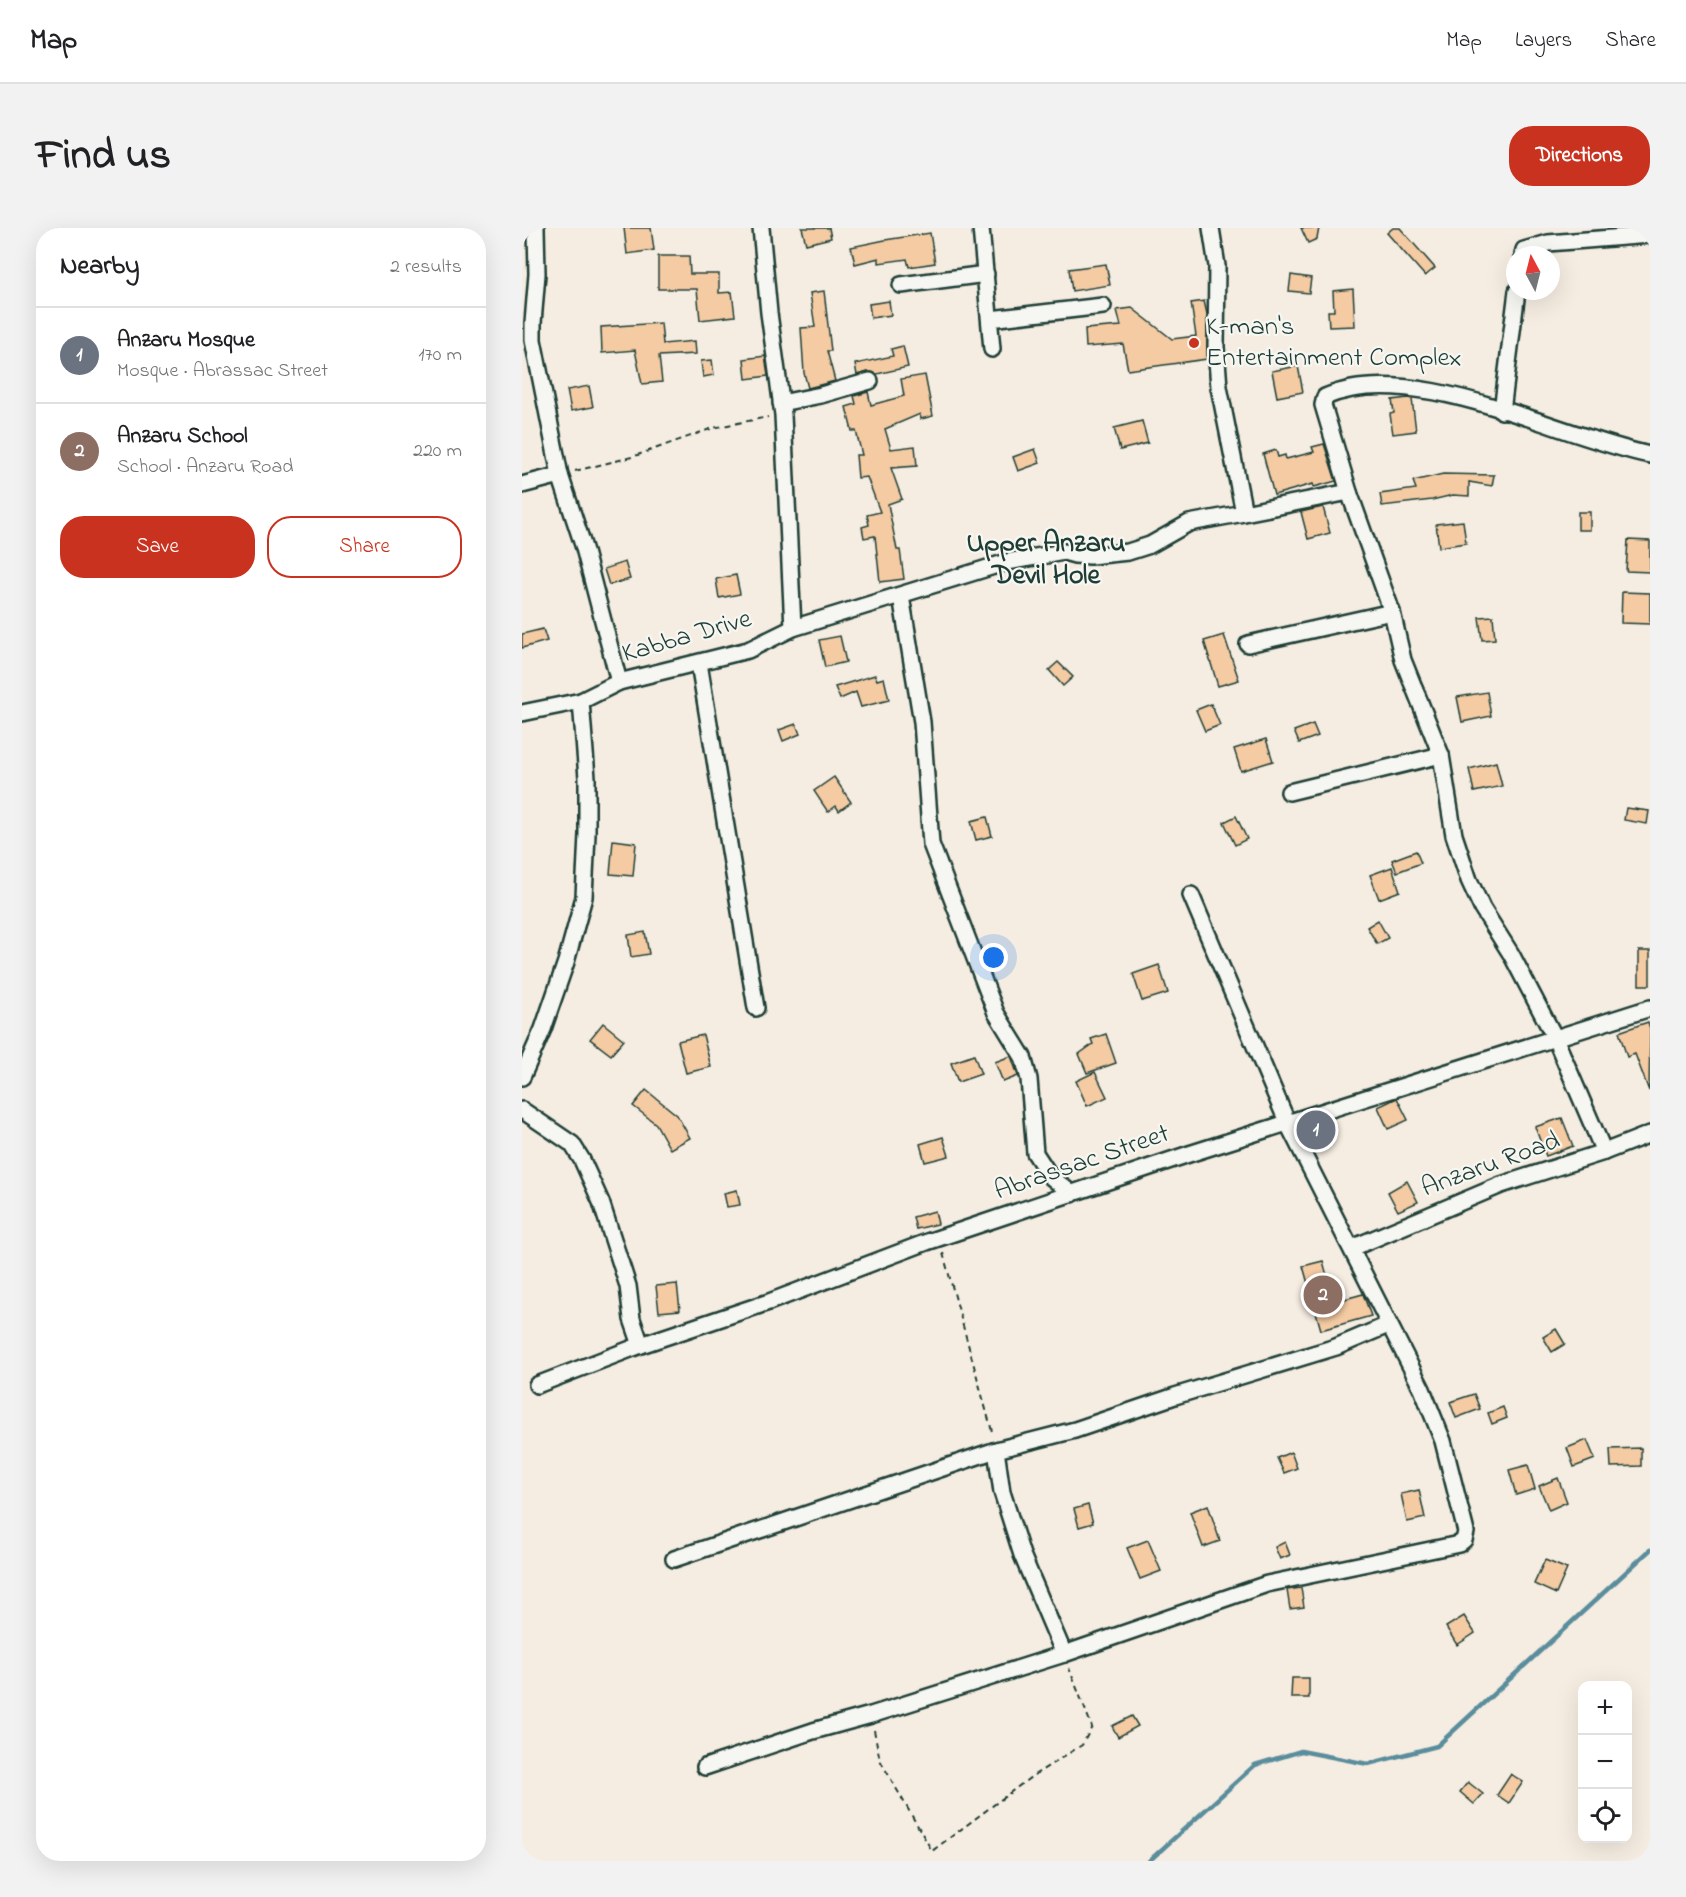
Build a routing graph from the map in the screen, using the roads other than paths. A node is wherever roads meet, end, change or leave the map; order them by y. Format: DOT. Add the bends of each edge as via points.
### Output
graph roads {
  1 [pos="536,228"];
  2 [pos="760,228"];
  3 [pos="981,228"];
  4 [pos="1212,228"];
  5 [pos="1650,235"];
  6 [pos="1538,246"];
  7 [pos="986,274"];
  8 [pos="901,285"];
  9 [pos="1516,300"];
  10 [pos="1103,306"];
  11 [pos="990,319"];
  12 [pos="528,341"];
  13 [pos="992,349"];
  14 [pos="870,381"];
  15 [pos="782,409"];
  16 [pos="1502,411"];
  17 [pos="1650,455"];
  18 [pos="560,475"];
  19 [pos="522,485"];
  20 [pos="1349,492"];
  21 [pos="1244,513"];
  22 [pos="901,596"];
  23 [pos="1392,612"];
  24 [pos="793,628"];
  25 [pos="1248,645"];
  26 [pos="699,663"];
  27 [pos="619,682"];
  28 [pos="581,701"];
  29 [pos="522,713"];
  30 [pos="1441,755"];
  31 [pos="1289,792"];
  32 [pos="1191,895"];
  33 [pos="756,1008"];
  34 [pos="1650,1008"];
  35 [pos="1554,1038"];
  36 [pos="522,1077"];
  37 [pos="522,1110"];
  38 [pos="1288,1124"];
  39 [pos="1650,1134"];
  40 [pos="1604,1152"];
  41 [pos="1072,1194"];
  42 [pos="1352,1248"];
  43 [pos="1388,1325"];
  44 [pos="641,1345"];
  45 [pos="537,1385"];
  46 [pos="996,1449"];
  47 [pos="674,1559"];
  48 [pos="1064,1654"];
  49 [pos="705,1767"];
  1 -- 12 [label="street" via="537,274"];
  2 -- 15 [label="street, Kabba Drive"];
  3 -- 7 [label="street"];
  4 -- 21 [label="street" via="1219,387"];
  5 -- 6 [label="street"];
  7 -- 8 [label="street"];
  7 -- 11 [label="street"];
  9 -- 16 [label="street"];
  10 -- 11 [label="street"];
  11 -- 13 [label="street"];
  12 -- 18 [label="street"];
  14 -- 15 [label="street"];
  15 -- 24 [label="street, Kabba Drive"];
  16 -- 17 [label="street"];
  16 -- 20 [label="street" via="1433,391 1381,385 1324,397 1323,405"];
  18 -- 19 [label="street"];
  18 -- 27 [label="street" via="584,548"];
  20 -- 21 [label="street"];
  20 -- 23 [label="street"];
  21 -- 22 [label="street" via="1189,523 1128,552 1090,556 1064,552 1007,562"];
  22 -- 24 [label="street"];
  22 -- 41 [label="street" via="922,722 931,844 996,1013 1023,1057 1029,1080 1035,1153 1050,1176"];
  23 -- 25 [label="street"];
  23 -- 30 [label="street" via="1403,660"];
  24 -- 26 [label="street, Kabba Drive" via="747,650"];
  26 -- 27 [label="street, Kabba Drive"];
  26 -- 33 [label="street"];
  27 -- 28 [label="street, Kabba Drive"];
  28 -- 29 [label="street, Kabba Drive"];
  28 -- 36 [label="street" via="587,778 584,897 543,1029"];
  30 -- 31 [label="street"];
  30 -- 35 [label="street" via="1454,835 1468,880"];
  32 -- 38 [label="street"];
  34 -- 35 [label="street, Abrassac Street"];
  35 -- 38 [label="street, Abrassac Street"];
  35 -- 40 [label="street"];
  37 -- 44 [label="street" via="572,1144 582,1160 628,1286 632,1319"];
  38 -- 41 [label="street, Abrassac Street"];
  38 -- 42 [label="street"];
  39 -- 40 [label="street, Anzaru Road"];
  40 -- 42 [label="street, Anzaru Road" via="1501,1185"];
  41 -- 44 [label="street, Abrassac Street"];
  42 -- 43 [label="street"];
  43 -- 46 [label="street" via="1336,1347 1075,1430"];
  43 -- 48 [label="street" via="1422,1389 1443,1441 1466,1532 1464,1540 1459,1545 1267,1584"];
  44 -- 45 [label="street, Abrassac Street"];
  46 -- 47 [label="street"];
  46 -- 48 [label="street" via="1002,1492 1022,1555"];
  48 -- 49 [label="street"];
}
